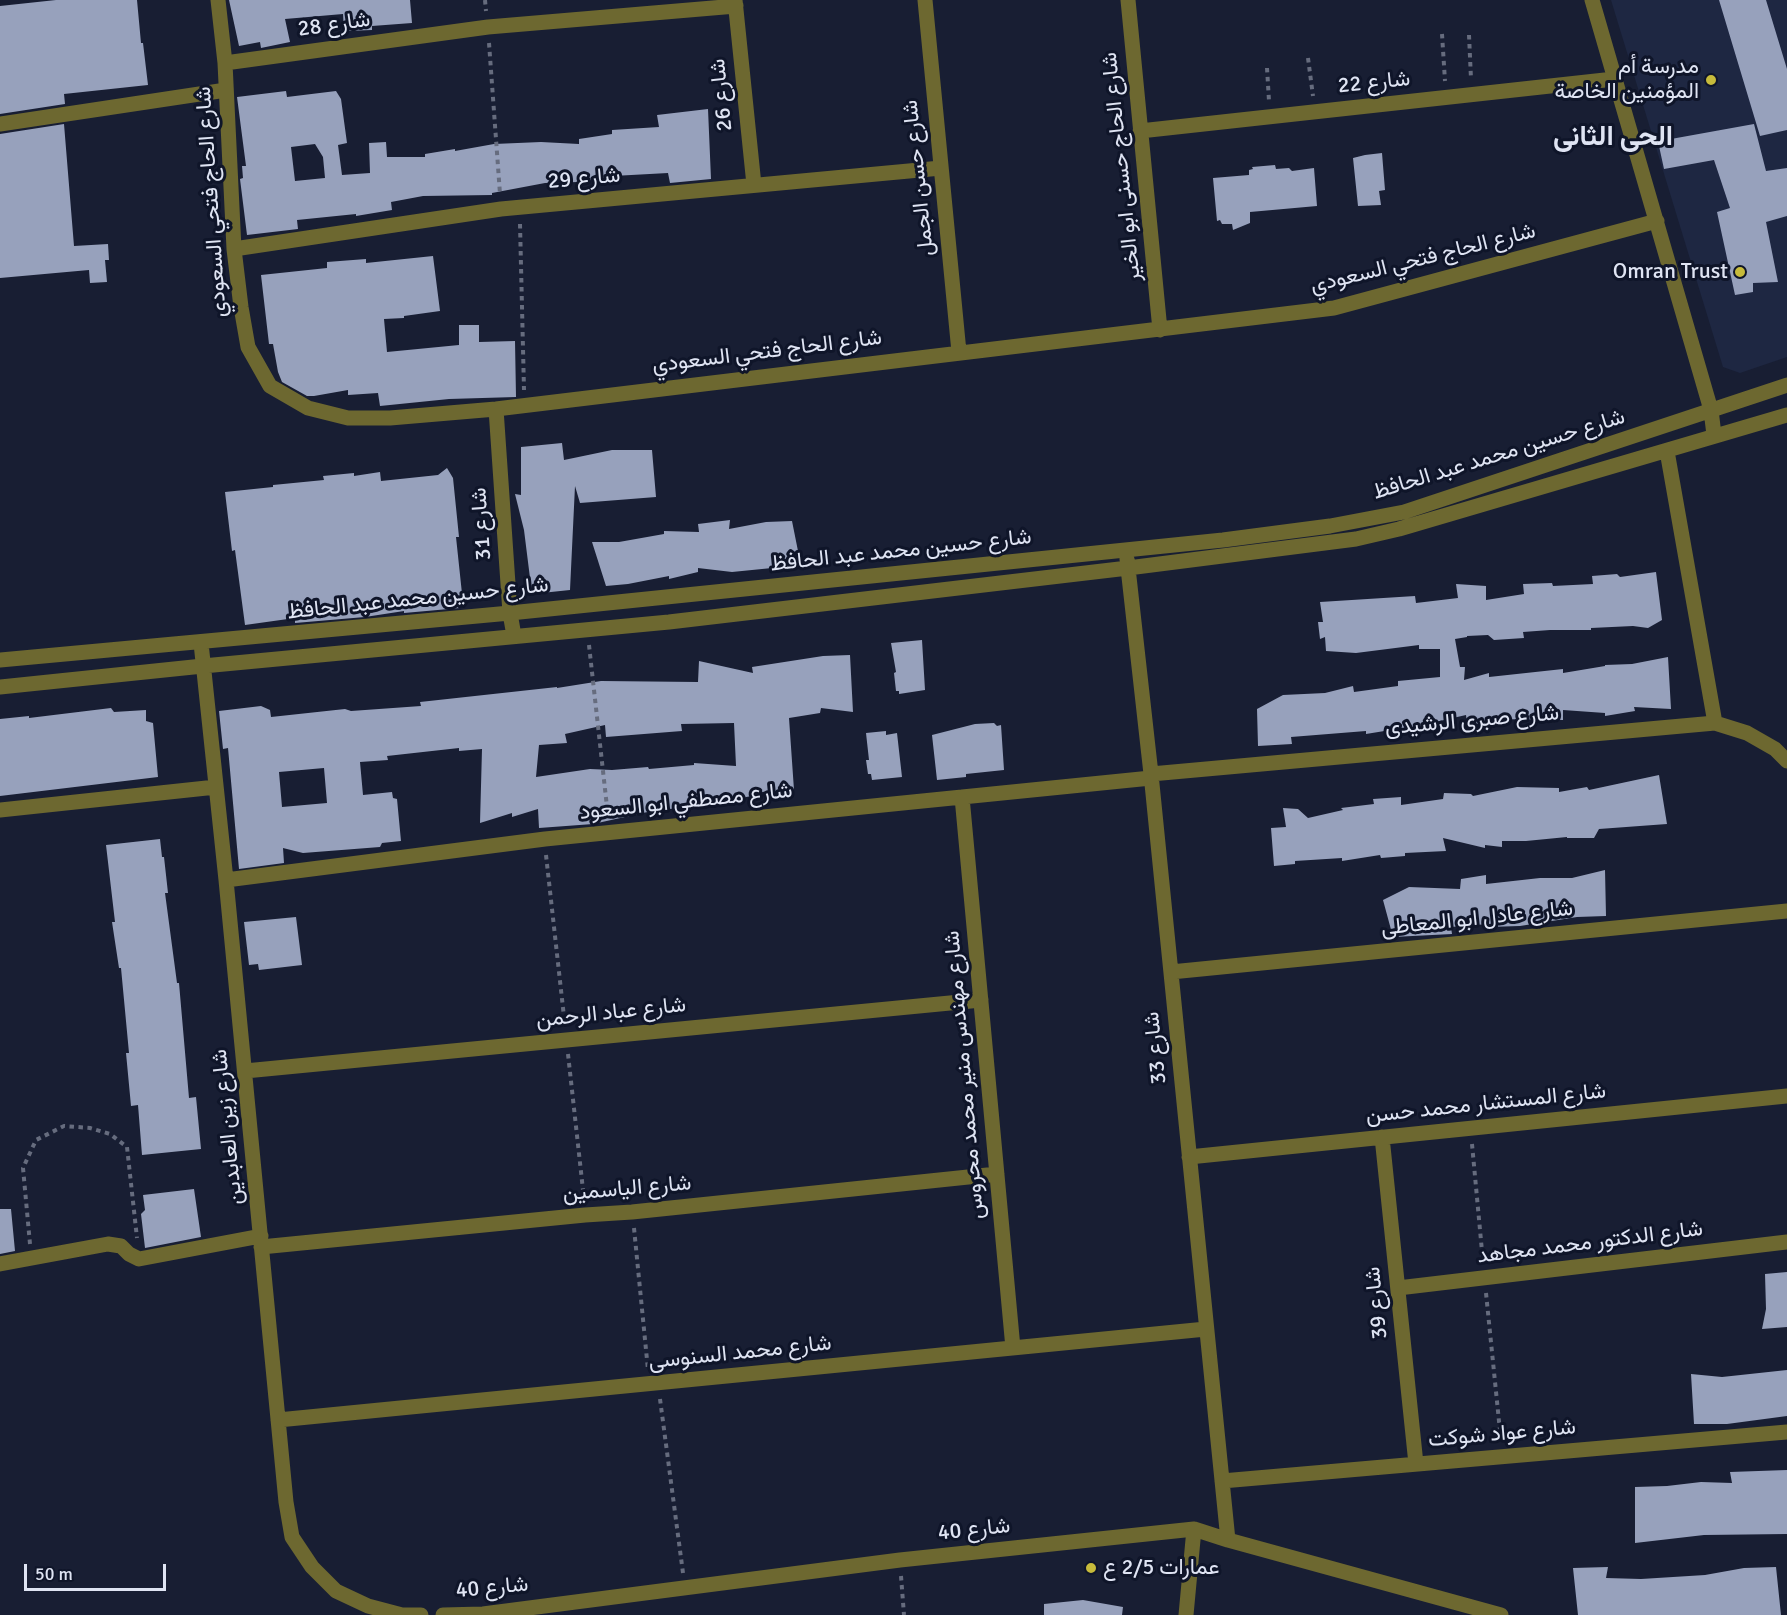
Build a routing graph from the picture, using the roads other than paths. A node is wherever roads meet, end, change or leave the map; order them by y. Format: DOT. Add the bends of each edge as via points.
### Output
graph roads {
  1 [pos="218,0"];
  2 [pos="925,0"];
  3 [pos="1128,0"];
  4 [pos="1592,0"];
  5 [pos="735,3"];
  6 [pos="225,63"];
  7 [pos="1614,79"];
  8 [pos="226,90"];
  9 [pos="0,124"];
  10 [pos="1140,131"];
  11 [pos="941,168"];
  12 [pos="754,186"];
  13 [pos="1657,221"];
  14 [pos="234,249"];
  15 [pos="1160,330"];
  16 [pos="959,352"];
  17 [pos="1787,385"];
  18 [pos="496,409"];
  19 [pos="1711,410"];
  20 [pos="1787,415"];
  21 [pos="1714,435"];
  22 [pos="1667,451"];
  23 [pos="1125,550"];
  24 [pos="1128,568"];
  25 [pos="510,613"];
  26 [pos="514,636"];
  27 [pos="201,643"];
  28 [pos="0,660"];
  29 [pos="203,666"];
  30 [pos="0,687"];
  31 [pos="1715,723"];
  32 [pos="1787,761"];
  33 [pos="1151,776"];
  34 [pos="216,787"];
  35 [pos="962,797"];
  36 [pos="0,810"];
  37 [pos="226,880"];
  38 [pos="1787,911"];
  39 [pos="1171,972"];
  40 [pos="981,1000"];
  41 [pos="245,1071"];
  42 [pos="1787,1096"];
  43 [pos="1382,1137"];
  44 [pos="1189,1157"];
  45 [pos="997,1174"];
  46 [pos="261,1241"];
  47 [pos="1787,1242"];
  48 [pos="0,1264"];
  49 [pos="1398,1288"];
  50 [pos="1206,1329"];
  51 [pos="1013,1348"];
  52 [pos="278,1420"];
  53 [pos="1787,1432"];
  54 [pos="1416,1464"];
  55 [pos="1222,1481"];
  56 [pos="1194,1529"];
  57 [pos="1228,1540"];
  58 [pos="1460,1609"];
  59 [pos="421,1615"];
  60 [pos="442,1615"];
  61 [pos="1186,1615"];
  62 [pos="1501,1615"];
  1 -- 6 [label="street, شارع الحاج فتحي السعودي"];
  2 -- 11 [label="street, شارع حسن الجمل"];
  3 -- 10 [label="street, شارع الحاج حسنى ابو الخير"];
  4 -- 7 [label="street"];
  5 -- 6 [label="street, شارع 28" via="488,27"];
  5 -- 12 [label="street, شارع 26"];
  6 -- 8 [label="street, شارع الحاج فتحي السعودي"];
  7 -- 10 [label="street, شارع 22"];
  7 -- 13 [label="street"];
  8 -- 9 [label="street"];
  8 -- 14 [label="street, شارع الحاج فتحي السعودي"];
  10 -- 15 [label="street, شارع الحاج حسنى ابو الخير"];
  11 -- 12 [label="street, شارع 29"];
  11 -- 16 [label="street, شارع حسن الجمل"];
  12 -- 14 [label="street, شارع 29" via="501,209"];
  13 -- 15 [label="street, شارع الحاج فتحي السعودي" via="1334,308"];
  13 -- 19 [label="street"];
  14 -- 18 [label="street, شارع الحاج فتحي السعودي" via="248,347 270,386 308,408 348,418"];
  15 -- 16 [label="street, شارع الحاج فتحي السعودي"];
  16 -- 18 [label="street, شارع الحاج فتحي السعودي"];
  17 -- 19 [label="street, شارع حسين محمد عبد الحافظ"];
  18 -- 25 [label="street, شارع 31"];
  19 -- 21 [label="street"];
  19 -- 23 [label="street, شارع حسين محمد عبد الحافظ" via="1404,512 1318,528"];
  20 -- 21 [label="street, شارع حسين محمد عبد الحافظ"];
  21 -- 22 [label="street, شارع حسين محمد عبد الحافظ"];
  22 -- 24 [label="street, شارع حسين محمد عبد الحافظ" via="1356,539"];
  22 -- 31 [label="street"];
  23 -- 24 [label="street, شارع 33"];
  23 -- 25 [label="street, شارع حسين محمد عبد الحافظ"];
  24 -- 26 [label="street, شارع حسين محمد عبد الحافظ" via="669,622"];
  24 -- 33 [label="street, شارع 33"];
  25 -- 26 [label="street, شارع 31"];
  25 -- 27 [label="street, شارع حسين محمد عبد الحافظ"];
  26 -- 29 [label="street, شارع حسين محمد عبد الحافظ"];
  27 -- 28 [label="street, شارع حسين محمد عبد الحافظ"];
  27 -- 29 [label="street, شارع زين العابدين"];
  29 -- 30 [label="street, شارع حسين محمد عبد الحافظ"];
  29 -- 34 [label="street, شارع زين العابدين"];
  31 -- 32 [label="street, شارع صبرى الرشيدى" via="1747,733"];
  31 -- 33 [label="street, شارع صبرى الرشيدى"];
  33 -- 35 [label="street, شارع مصطفي ابو السعود"];
  33 -- 39 [label="street, شارع 33"];
  34 -- 36 [label="street"];
  34 -- 37 [label="street, شارع زين العابدين"];
  35 -- 37 [label="street, شارع مصطفي ابو السعود" via="545,839"];
  35 -- 40 [label="street, شارع مهندس منير محمد محروس"];
  37 -- 41 [label="street, شارع زين العابدين"];
  38 -- 39 [label="street, شارع عادل ابو المعاطى"];
  39 -- 44 [label="street, شارع 33"];
  40 -- 41 [label="street, شارع عباد الرحمن"];
  40 -- 45 [label="street, شارع مهندس منير محمد محروس"];
  41 -- 46 [label="street, شارع زين العابدين"];
  42 -- 43 [label="street, شارع المستشار محمد حسن"];
  43 -- 44 [label="street, شارع المستشار محمد حسن"];
  43 -- 49 [label="street, شارع 39"];
  44 -- 50 [label="street, شارع 33"];
  45 -- 46 [label="street, شارع الياسمين" via="632,1212"];
  45 -- 51 [label="street, شارع مهندس منير محمد محروس"];
  46 -- 48 [label="street, شارع الياسمين" via="139,1259 121,1246 108,1244"];
  46 -- 52 [label="street, شارع زين العابدين"];
  47 -- 49 [label="street, شارع الدكتور محمد مجاهد"];
  49 -- 54 [label="street, شارع 39"];
  50 -- 51 [label="street, شارع محمد السنوسى"];
  50 -- 55 [label="street, شارع 33"];
  51 -- 52 [label="street, شارع محمد السنوسى"];
  52 -- 59 [label="street, شارع زين العابدين" via="292,1537 312,1567 336,1591 368,1606 402,1615"];
  53 -- 54 [label="street, شارع عواد شوكت"];
  54 -- 55 [label="street, شارع عواد شوكت"];
  55 -- 57 [label="street, شارع 33"];
  56 -- 57 [label="street, شارع 40"];
  56 -- 60 [label="street, شارع 40" via="900,1560 483,1614"];
  56 -- 61 [label="street"];
  57 -- 58 [label="street, شارع 40"];
  58 -- 62 [label="street, شارع 40"];
}
